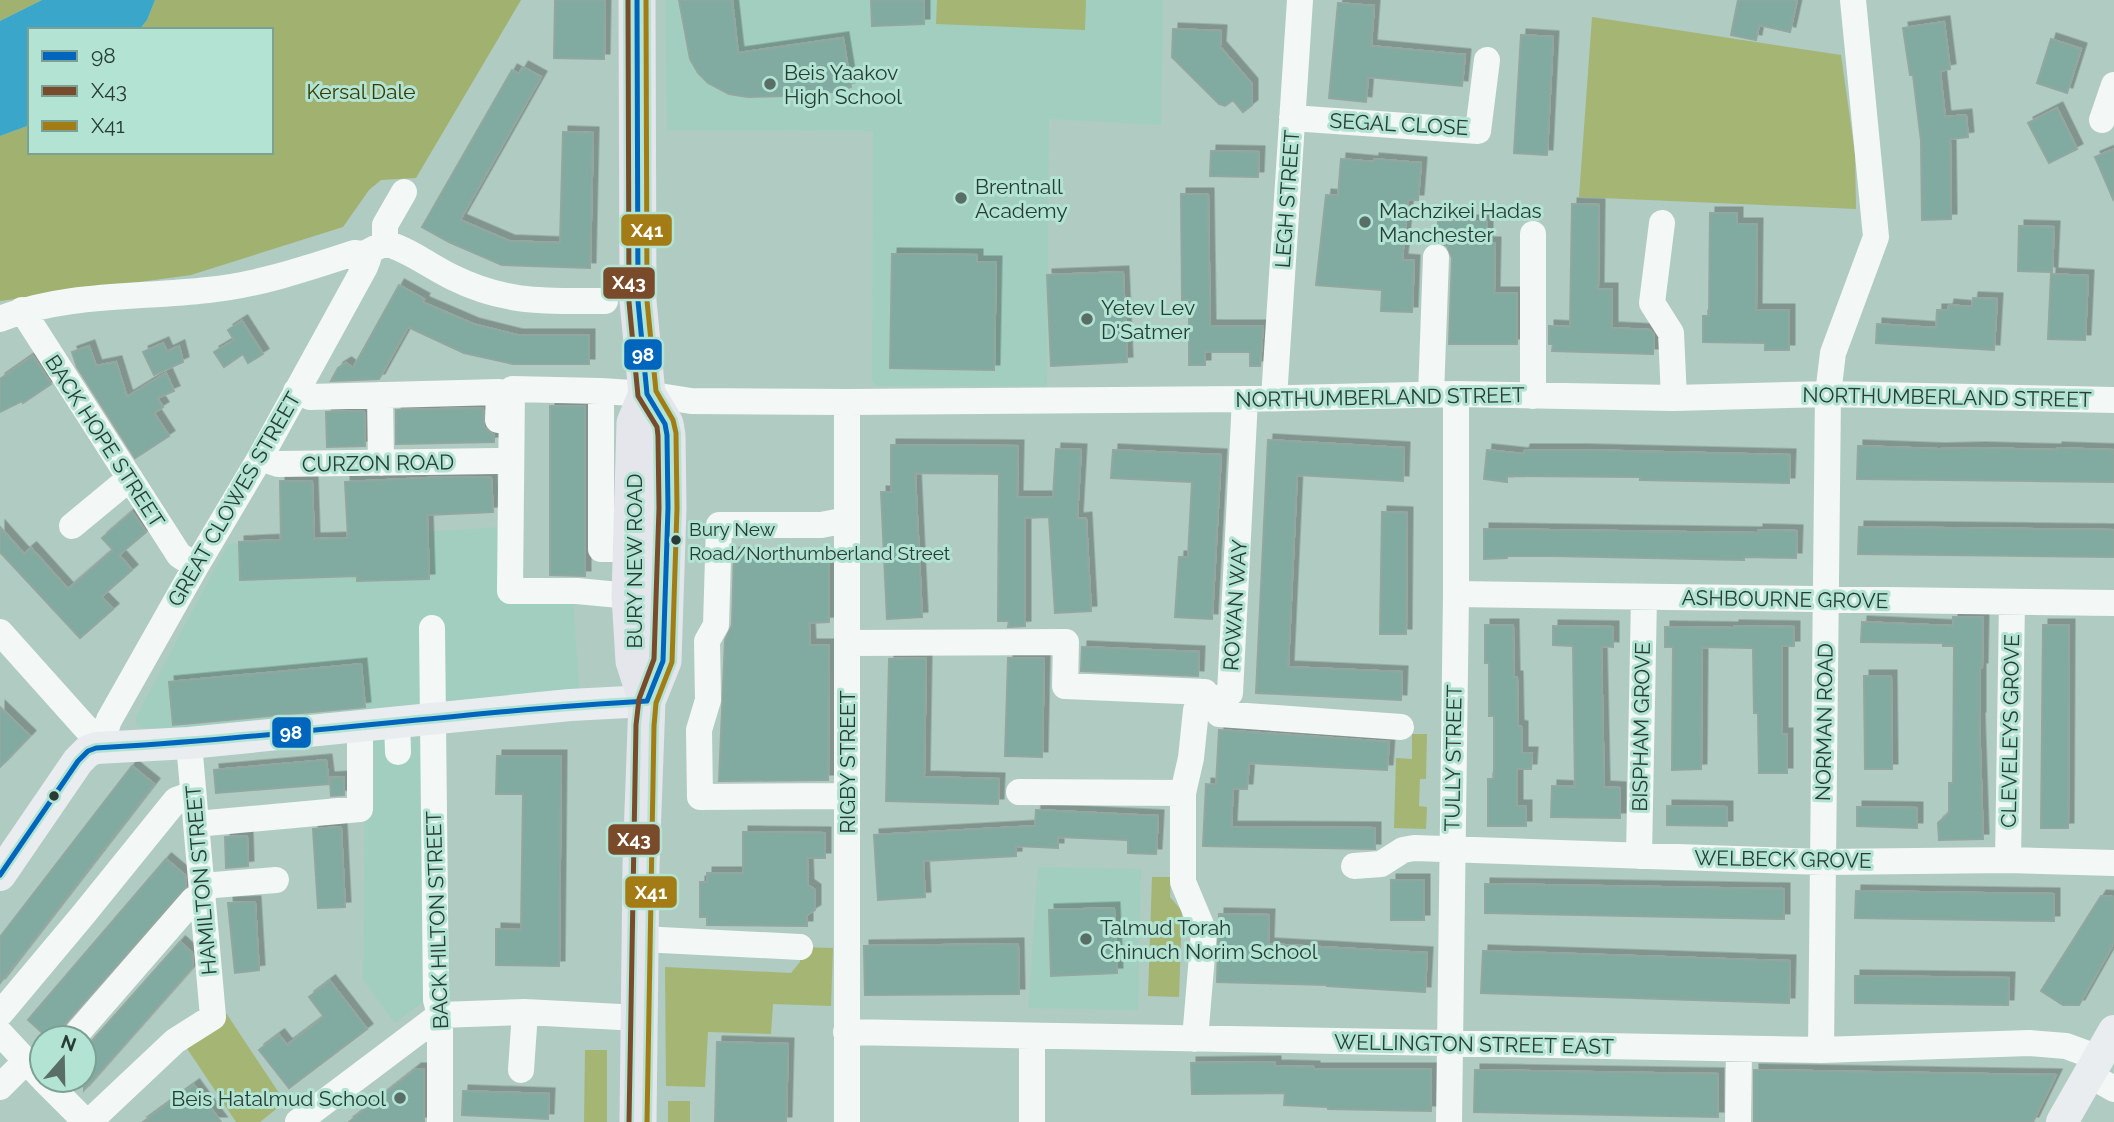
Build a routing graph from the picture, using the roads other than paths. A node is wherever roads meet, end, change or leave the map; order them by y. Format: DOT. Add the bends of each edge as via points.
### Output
graph roads {
  1 [pos="637,0"];
  2 [pos="1300,0"];
  3 [pos="1853,0"];
  4 [pos="1487,60"];
  5 [pos="2114,85"];
  6 [pos="1292,118"];
  7 [pos="2102,120"];
  8 [pos="404,192"];
  9 [pos="1662,223"];
  10 [pos="1533,234"];
  11 [pos="374,248"];
  12 [pos="1436,257"];
  13 [pos="606,301"];
  14 [pos="11,315"];
  15 [pos="296,390"];
  16 [pos="601,391"];
  17 [pos="647,394"];
  18 [pos="1828,394"];
  19 [pos="380,395"];
  20 [pos="1443,395"];
  21 [pos="1533,396"];
  22 [pos="1274,398"];
  23 [pos="1674,398"];
  24 [pos="1245,399"];
  25 [pos="2114,400"];
  26 [pos="847,402"];
  27 [pos="260,458"];
  28 [pos="497,461"];
  29 [pos="381,463"];
  30 [pos="130,478"];
  31 [pos="847,520"];
  32 [pos="498,523"];
  33 [pos="72,526"];
  34 [pos="631,549"];
  35 [pos="196,566"];
  36 [pos="1456,594"];
  37 [pos="630,596"];
  38 [pos="1644,597"];
  39 [pos="1826,599"];
  40 [pos="2012,602"];
  41 [pos="2114,603"];
  42 [pos="432,628"];
  43 [pos="0,632"];
  44 [pos="847,643"];
  45 [pos="647,701"];
  46 [pos="1211,703"];
  47 [pos="433,718"];
  48 [pos="360,726"];
  49 [pos="1401,727"];
  50 [pos="189,743"];
  51 [pos="99,745"];
  52 [pos="1018,792"];
  53 [pos="1183,793"];
  54 [pos="193,794"];
  55 [pos="847,796"];
  56 [pos="196,824"];
  57 [pos="1452,850"];
  58 [pos="1639,856"];
  59 [pos="4,857"];
  60 [pos="2008,860"];
  61 [pos="1823,862"];
  62 [pos="2114,863"];
  63 [pos="1354,866"];
  64 [pos="276,880"];
  65 [pos="202,892"];
  66 [pos="640,939"];
  67 [pos="800,947"];
  68 [pos="525,1012"];
  69 [pos="0,1014"];
  70 [pos="440,1015"];
  71 [pos="639,1018"];
  72 [pos="85,1024"];
  73 [pos="846,1032"];
  74 [pos="0,1033"];
  75 [pos="1032,1036"];
  76 [pos="1195,1039"];
  77 [pos="1450,1044"];
  78 [pos="1739,1049"];
  79 [pos="1821,1050"];
  80 [pos="28,1062"];
  81 [pos="2104,1063"];
  82 [pos="521,1070"];
  83 [pos="28,1078"];
  84 [pos="0,1087"];
  85 [pos="59,1094"];
  86 [pos="88,1122"];
  87 [pos="298,1122"];
  88 [pos="440,1122"];
  89 [pos="638,1122"];
  90 [pos="847,1122"];
  91 [pos="1032,1122"];
  92 [pos="1449,1122"];
  93 [pos="1738,1122"];
  94 [pos="2062,1122"];
  1 -- 17 [label="highway, BURY NEW ROAD" via="638,301"];
  2 -- 6 [label="street, LEGH STREET"];
  3 -- 18 [label="street, NORMAN ROAD" via="1876,237 1833,353"];
  4 -- 6 [label="street, SEGAL CLOSE" via="1478,131"];
  5 -- 7 [label="street"];
  6 -- 22 [label="street, LEGH STREET"];
  8 -- 11 [label="street, GREAT CLOWES STREET"];
  9 -- 23 [label="street" via="1652,303 1671,333"];
  10 -- 21 [label="street"];
  11 -- 13 [label="street" via="401,247 452,277 522,300"];
  11 -- 14 [label="street" via="269,280 210,290 60,302"];
  11 -- 15 [label="street, GREAT CLOWES STREET"];
  12 -- 20 [label="street, TULLY STREET"];
  14 -- 30 [label="street, BACK HOPE STREET"];
  15 -- 19 [label="street" via="310,397"];
  15 -- 27 [label="street, GREAT CLOWES STREET"];
  16 -- 17 [label="street, NORTHUMBERLAND STREET"];
  16 -- 34 [label="street" via="601,549"];
  16 -- 37 [label="street, NORTHUMBERLAND STREET" via="512,389 510,591"];
  17 -- 26 [label="street, NORTHUMBERLAND STREET" via="691,401"];
  17 -- 34 [label="highway, BURY NEW ROAD" via="635,423"];
  17 -- 45 [label="highway" via="667,435 668,508 663,661"];
  18 -- 23 [label="street, NORTHUMBERLAND STREET"];
  18 -- 25 [label="street, NORTHUMBERLAND STREET"];
  18 -- 39 [label="street, NORMAN ROAD"];
  19 -- 28 [label="street" via="499,392"];
  19 -- 29 [label="street"];
  20 -- 21 [label="street, NORTHUMBERLAND STREET"];
  20 -- 22 [label="street, NORTHUMBERLAND STREET"];
  20 -- 36 [label="street, TULLY STREET"];
  21 -- 23 [label="street, NORTHUMBERLAND STREET"];
  22 -- 24 [label="street, NORTHUMBERLAND STREET"];
  24 -- 26 [label="street, NORTHUMBERLAND STREET"];
  24 -- 46 [label="street, ROWAN WAY" via="1230,693"];
  26 -- 31 [label="street, RIGBY STREET"];
  27 -- 29 [label="street, CURZON ROAD" via="278,464"];
  27 -- 35 [label="street, GREAT CLOWES STREET"];
  28 -- 29 [label="street, CURZON ROAD"];
  28 -- 32 [label="street"];
  30 -- 33 [label="street"];
  30 -- 35 [label="street, BACK HOPE STREET" via="179,555"];
  31 -- 44 [label="street, RIGBY STREET"];
  31 -- 55 [label="street" via="821,525 719,525 716,625 707,641 708,700 699,730 700,797"];
  34 -- 37 [label="highway, BURY NEW ROAD"];
  35 -- 51 [label="street, GREAT CLOWES STREET"];
  36 -- 38 [label="street, ASHBOURNE GROVE"];
  36 -- 57 [label="street, TULLY STREET"];
  37 -- 45 [label="highway, BURY NEW ROAD" via="634,661"];
  38 -- 39 [label="street, ASHBOURNE GROVE"];
  38 -- 58 [label="street, BISPHAM GROVE"];
  39 -- 40 [label="street, ASHBOURNE GROVE"];
  39 -- 61 [label="street, NORMAN ROAD"];
  40 -- 41 [label="street, ASHBOURNE GROVE"];
  40 -- 60 [label="street, CLEVELEYS GROVE"];
  42 -- 47 [label="street, BACK HILTON STREET"];
  43 -- 51 [label="street"];
  44 -- 46 [label="street" via="1066,642 1065,686 1205,692"];
  44 -- 55 [label="street, RIGBY STREET"];
  45 -- 47 [label="main road"];
  45 -- 66 [label="highway, BURY NEW ROAD"];
  46 -- 49 [label="street" via="1219,714"];
  46 -- 53 [label="street, ROWAN WAY" via="1196,710"];
  47 -- 48 [label="main road" via="397,737"];
  47 -- 70 [label="street, BACK HILTON STREET" via="436,1000"];
  48 -- 50 [label="main road"];
  48 -- 56 [label="street" via="360,809"];
  50 -- 51 [label="main road"];
  50 -- 54 [label="street, HAMILTON STREET"];
  51 -- 59 [label="main road, GREAT CLOWES STREET"];
  52 -- 53 [label="street"];
  53 -- 76 [label="street" via="1183,883 1204,932"];
  54 -- 56 [label="street, HAMILTON STREET"];
  54 -- 69 [label="street" via="176,800"];
  55 -- 73 [label="street, RIGBY STREET"];
  56 -- 65 [label="street, HAMILTON STREET"];
  57 -- 58 [label="street, WELBECK GROVE"];
  57 -- 63 [label="street, WELBECK GROVE" via="1414,848 1381,864"];
  57 -- 77 [label="street, TULLY STREET"];
  58 -- 61 [label="street, WELBECK GROVE"];
  60 -- 61 [label="street, WELBECK GROVE"];
  60 -- 62 [label="street, WELBECK GROVE"];
  61 -- 79 [label="street, NORMAN ROAD"];
  64 -- 65 [label="street"];
  65 -- 72 [label="street"];
  65 -- 86 [label="street, HAMILTON STREET" via="213,1017 175,1041"];
  66 -- 67 [label="street"];
  66 -- 71 [label="highway, BURY NEW ROAD"];
  68 -- 70 [label="street"];
  68 -- 71 [label="street"];
  68 -- 82 [label="street"];
  70 -- 87 [label="street"];
  70 -- 88 [label="street, BACK HILTON STREET"];
  71 -- 89 [label="highway, BURY NEW ROAD"];
  73 -- 75 [label="street, WELLINGTON STREET EAST"];
  73 -- 90 [label="street, RIGBY STREET"];
  74 -- 80 [label="street"];
  75 -- 76 [label="street, WELLINGTON STREET EAST"];
  75 -- 91 [label="street"];
  76 -- 77 [label="street, WELLINGTON STREET EAST"];
  77 -- 78 [label="street, WELLINGTON STREET EAST"];
  77 -- 92 [label="street, TULLY STREET"];
  78 -- 79 [label="street, WELLINGTON STREET EAST"];
  78 -- 93 [label="street"];
  79 -- 81 [label="street, WELLINGTON STREET EAST" via="2029,1043 2066,1046"];
  81 -- 94 [label="main road"];
  83 -- 84 [label="street"];
  85 -- 86 [label="street"];
}
